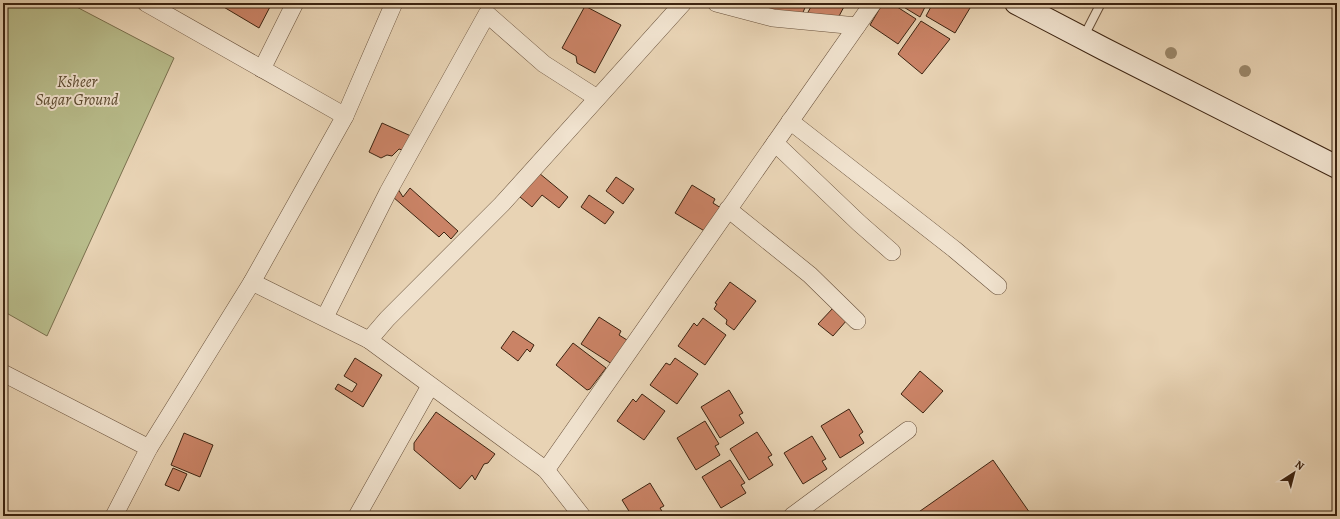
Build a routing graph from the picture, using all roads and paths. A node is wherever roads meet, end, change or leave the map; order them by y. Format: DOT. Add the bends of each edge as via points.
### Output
graph roads {
  1 [pos="146,3"];
  2 [pos="295,3"];
  3 [pos="394,3"];
  4 [pos="683,3"];
  5 [pos="716,3"];
  6 [pos="874,3"];
  7 [pos="1016,3"];
  8 [pos="1101,3"];
  9 [pos="857,26"];
  10 [pos="1082,38"];
  11 [pos="262,69"];
  12 [pos="597,98"];
  13 [pos="345,116"];
  14 [pos="790,121"];
  15 [pos="775,143"];
  16 [pos="1337,167"];
  17 [pos="728,209"];
  18 [pos="892,252"];
  19 [pos="252,282"];
  20 [pos="998,286"];
  21 [pos="325,317"];
  22 [pos="857,321"];
  23 [pos="369,340"];
  24 [pos="3,373"];
  25 [pos="430,386"];
  26 [pos="908,430"];
  27 [pos="149,448"];
  28 [pos="546,470"];
  29 [pos="114,516"];
  30 [pos="357,516"];
  31 [pos="582,516"];
  32 [pos="792,516"];
  1 -- 11 [label="street"];
  2 -- 11 [label="street"];
  3 -- 13 [label="street"];
  4 -- 12 [label="street"];
  5 -- 9 [label="street" via="773,18"];
  6 -- 9 [label="street"];
  7 -- 10 [label="street"];
  8 -- 10 [label="lane"];
  9 -- 14 [label="street"];
  10 -- 16 [label="street"];
  11 -- 13 [label="street"];
  12 -- 21 [label="street" via="544,64 487,14 388,192"];
  12 -- 23 [label="street" via="502,204"];
  13 -- 19 [label="street"];
  14 -- 15 [label="street"];
  14 -- 20 [label="street"];
  15 -- 17 [label="street"];
  15 -- 18 [label="street"];
  17 -- 22 [label="street" via="810,275"];
  17 -- 28 [label="street"];
  19 -- 21 [label="street"];
  19 -- 27 [label="street"];
  21 -- 23 [label="street"];
  23 -- 25 [label="street"];
  24 -- 27 [label="street"];
  25 -- 28 [label="street"];
  25 -- 30 [label="street"];
  26 -- 32 [label="street"];
  27 -- 29 [label="street"];
  28 -- 31 [label="street"];
}
